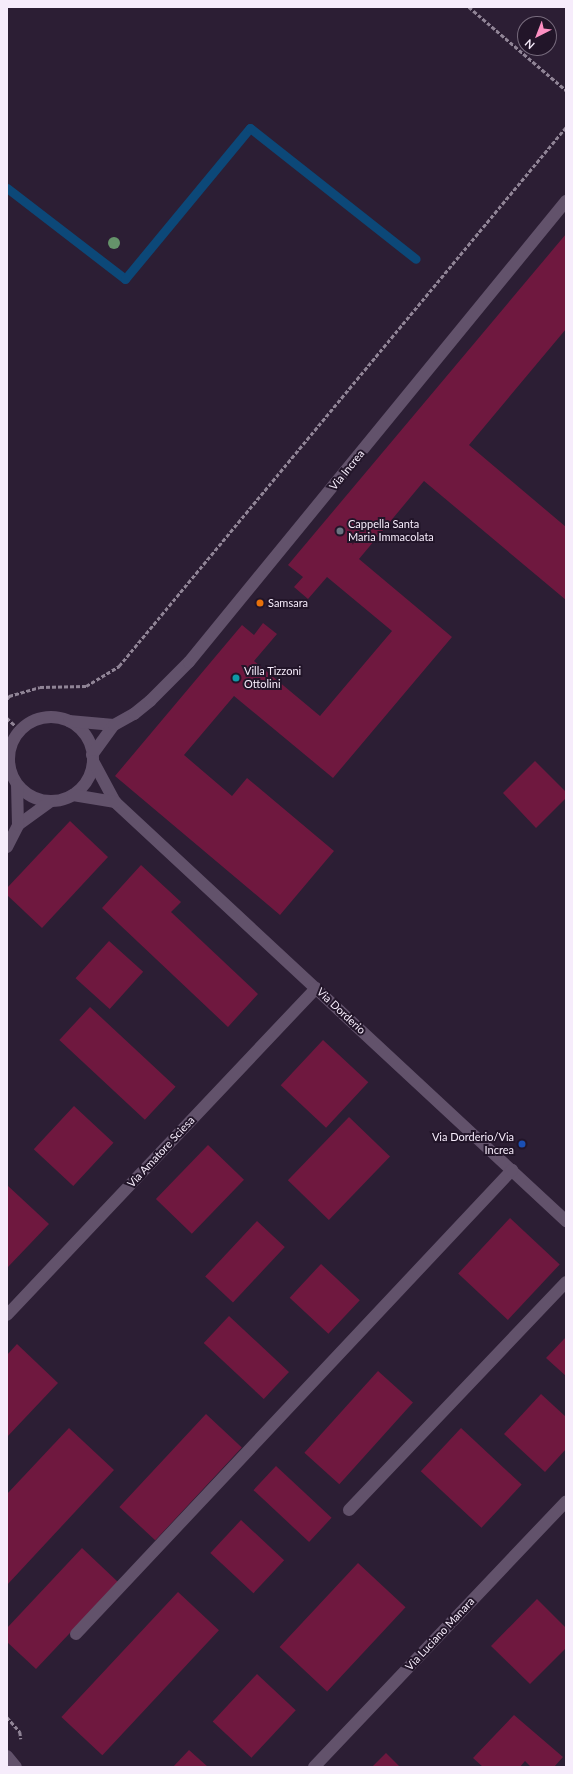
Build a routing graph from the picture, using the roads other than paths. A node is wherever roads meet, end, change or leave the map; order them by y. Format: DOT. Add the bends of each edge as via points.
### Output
graph roads {
  1 [pos="566,201"];
  2 [pos="66,720"];
  3 [pos="114,725"];
  4 [pos="92,758"];
  5 [pos="17,785"];
  6 [pos="73,795"];
  7 [pos="51,801"];
  8 [pos="115,802"];
  9 [pos="18,825"];
  10 [pos="7,847"];
  11 [pos="316,988"];
  12 [pos="512,1170"];
  13 [pos="566,1221"];
  14 [pos="566,1282"];
  15 [pos="7,1315"];
  16 [pos="566,1501"];
  17 [pos="350,1510"];
  18 [pos="76,1634"];
  19 [pos="7,1756"];
  20 [pos="16,1767"];
  21 [pos="314,1767"];
  1 -- 3 [label="street, Via Increa" via="189,662 150,701"];
  2 -- 3 [label="street"];
  2 -- 4 [label="street" via="83,733 91,746"];
  2 -- 5 [label="street" via="39,719 20,730 10,748 9,762"];
  3 -- 4 [label="street, Via Increa"];
  4 -- 6 [label="street, Via Increa" via="87,781"];
  4 -- 8 [label="street, Via Dorderio"];
  5 -- 7 [label="street" via="31,796"];
  5 -- 9 [label="street"];
  6 -- 7 [label="street"];
  6 -- 8 [label="street"];
  7 -- 9 [label="street"];
  8 -- 11 [label="street, Via Dorderio"];
  9 -- 10 [label="street"];
  11 -- 12 [label="street, Via Dorderio"];
  11 -- 15 [label="street, Via Amatore Sciesa"];
  12 -- 13 [label="street, Via Dorderio"];
  12 -- 18 [label="street"];
  14 -- 17 [label="street"];
  16 -- 21 [label="street, Via Luciano Manara"];
  19 -- 20 [label="street"];
}
